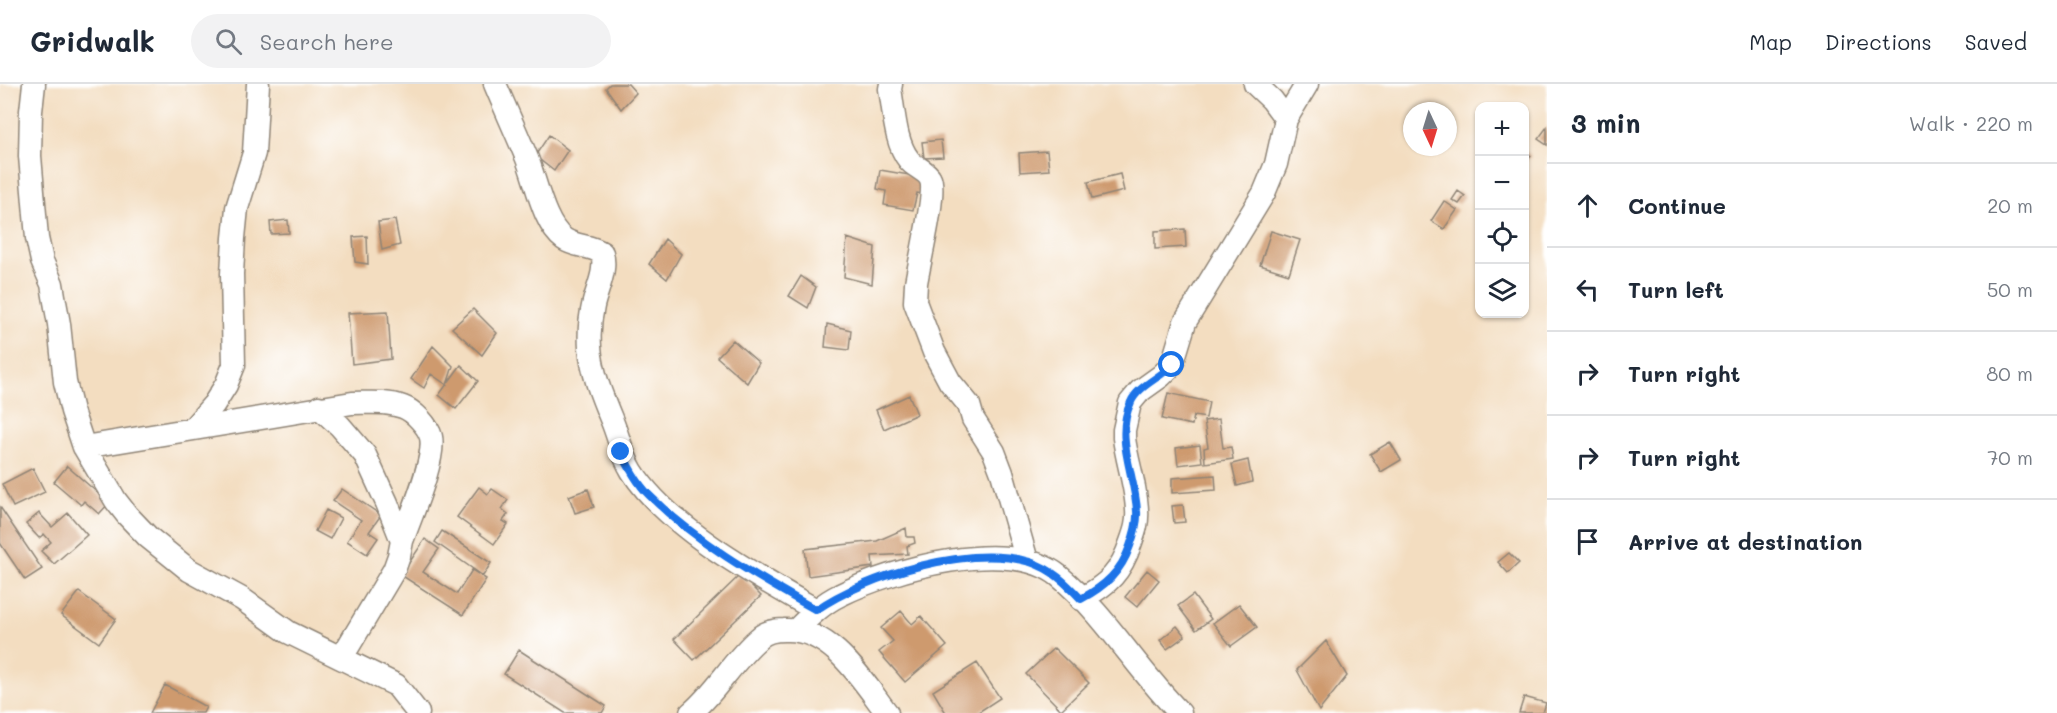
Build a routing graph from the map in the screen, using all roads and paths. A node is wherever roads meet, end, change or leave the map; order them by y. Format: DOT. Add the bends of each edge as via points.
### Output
graph roads {
  1 [pos="34,84"];
  2 [pos="495,84"];
  3 [pos="891,84"];
  4 [pos="1256,84"];
  5 [pos="1307,84"];
  6 [pos="260,90"];
  7 [pos="1286,119"];
  8 [pos="319,407"];
  9 [pos="193,428"];
  10 [pos="84,447"];
  11 [pos="402,541"];
  12 [pos="1027,561"];
  13 [pos="1081,599"];
  14 [pos="816,610"];
  15 [pos="797,629"];
  16 [pos="342,657"];
  17 [pos="418,713"];
  18 [pos="691,713"];
  19 [pos="887,713"];
  20 [pos="1180,713"];
  1 -- 10 [label="street" via="30,156 37,238 52,284 65,382"];
  2 -- 14 [label="street" via="556,231 565,240 602,253 604,262 593,306 590,346 602,397 632,472 648,494 682,524 733,561"];
  3 -- 12 [label="street" via="903,150 931,181 916,283 918,310 950,382 969,405 994,452"];
  4 -- 7 [label="street"];
  5 -- 7 [label="street"];
  6 -- 9 [label="street" via="254,153 237,208 232,274 234,365 214,404"];
  7 -- 13 [label="street" via="1276,164 1264,193 1185,322 1172,365 1130,403 1124,438 1136,502 1136,528 1118,572"];
  8 -- 9 [label="street"];
  8 -- 11 [label="street" via="365,455"];
  8 -- 11 [label="street" via="383,403 404,407 419,417 431,437 429,459"];
  9 -- 10 [label="street"];
  10 -- 16 [label="street" via="127,515 165,552 288,632"];
  11 -- 16 [label="street" via="394,570"];
  12 -- 13 [label="street" via="1058,575"];
  12 -- 14 [label="street" via="969,558 907,569 840,594"];
  13 -- 20 [label="street"];
  14 -- 15 [label="street"];
  15 -- 18 [label="street" via="773,630 758,638"];
  15 -- 19 [label="street" via="827,642"];
  16 -- 17 [label="street" via="396,685"];
}
